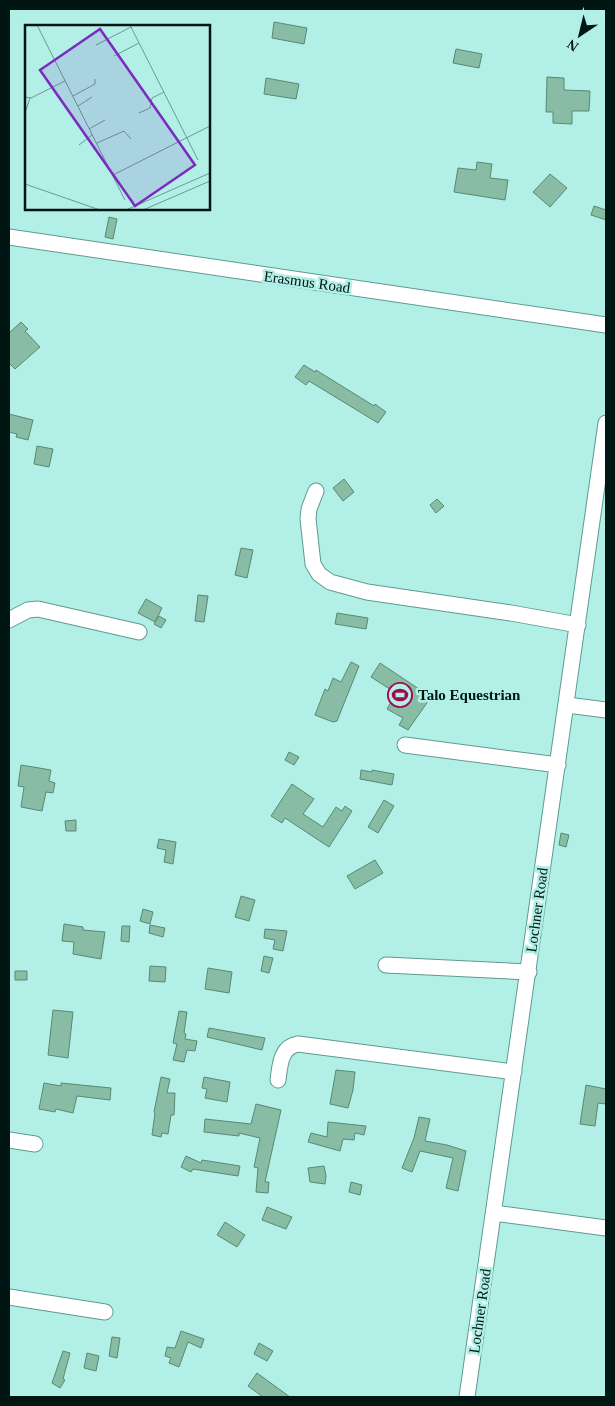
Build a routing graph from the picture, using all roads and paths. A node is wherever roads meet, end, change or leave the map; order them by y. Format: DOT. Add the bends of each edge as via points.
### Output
graph roads {
  1 [pos="9,238"];
  2 [pos="606,325"];
  3 [pos="606,422"];
  4 [pos="316,491"];
  5 [pos="9,620"];
  6 [pos="578,624"];
  7 [pos="139,632"];
  8 [pos="566,705"];
  9 [pos="606,710"];
  10 [pos="405,745"];
  11 [pos="558,765"];
  12 [pos="386,965"];
  13 [pos="529,972"];
  14 [pos="514,1072"];
  15 [pos="278,1080"];
  16 [pos="9,1140"];
  17 [pos="35,1144"];
  18 [pos="494,1213"];
  19 [pos="606,1228"];
  20 [pos="9,1297"];
  21 [pos="105,1312"];
  22 [pos="467,1397"];
  1 -- 2 [label="street, Erasmus Road"];
  3 -- 6 [label="street, Lochner Road"];
  4 -- 6 [label="street" via="308,520 313,564 319,574 330,582 367,592"];
  5 -- 7 [label="street" via="28,610 38,609"];
  6 -- 8 [label="street, Lochner Road"];
  8 -- 9 [label="street"];
  8 -- 11 [label="street, Lochner Road"];
  10 -- 11 [label="street"];
  11 -- 13 [label="street, Lochner Road"];
  12 -- 13 [label="street"];
  13 -- 14 [label="street, Lochner Road"];
  14 -- 15 [label="street" via="298,1044 290,1046 283,1054"];
  14 -- 18 [label="street, Lochner Road"];
  16 -- 17 [label="street"];
  18 -- 19 [label="street"];
  18 -- 22 [label="street, Lochner Road"];
  20 -- 21 [label="street"];
}
